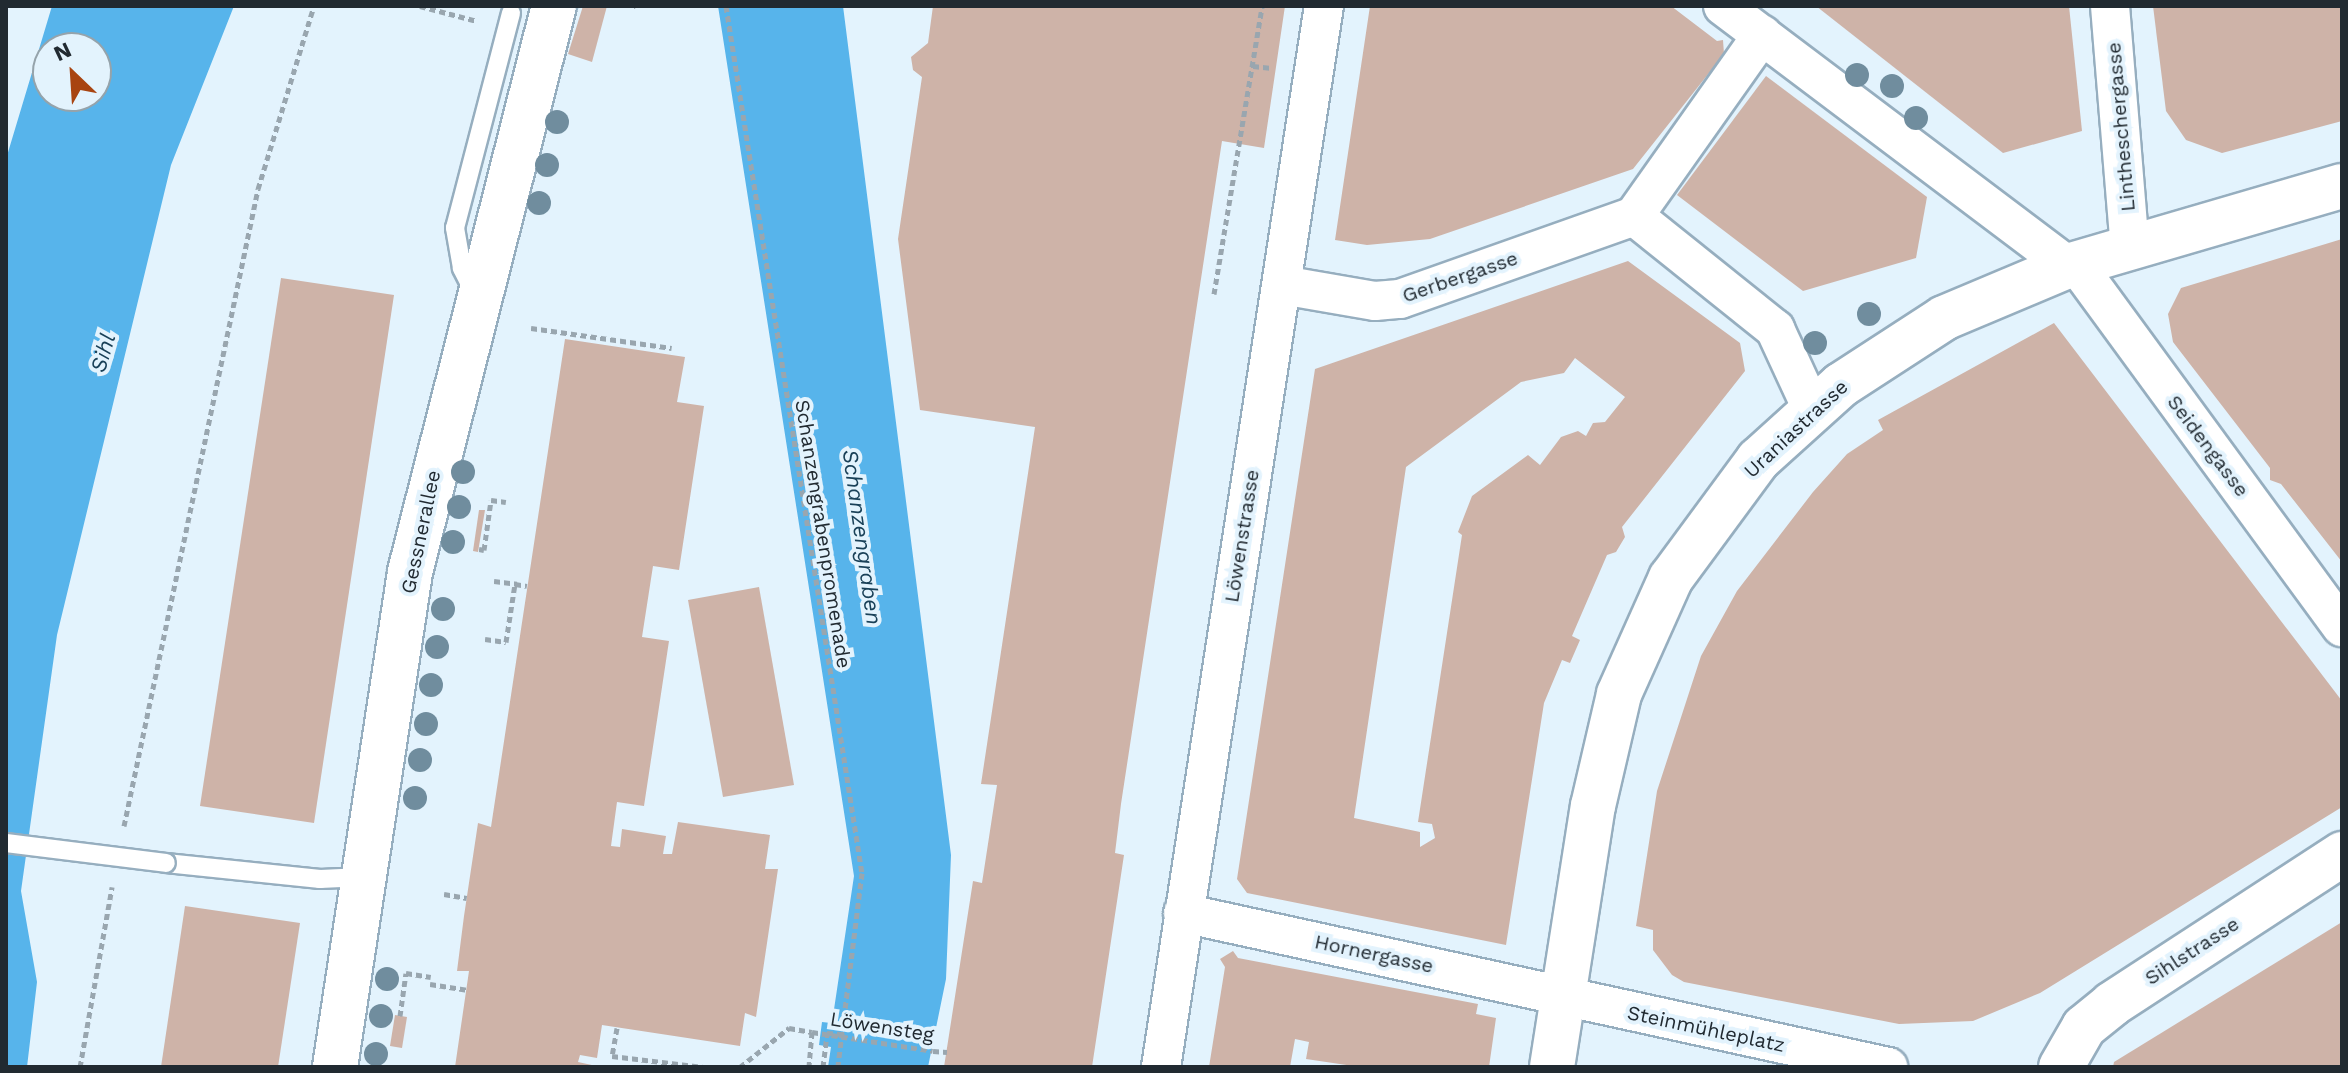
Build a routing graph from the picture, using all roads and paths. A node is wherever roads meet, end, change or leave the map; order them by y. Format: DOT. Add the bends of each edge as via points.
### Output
graph roads {
  1 [pos="314,6"];
  2 [pos="420,6"];
  3 [pos="554,6"];
  4 [pos="726,6"];
  5 [pos="1262,6"];
  6 [pos="1324,6"];
  7 [pos="1723,6"];
  8 [pos="2110,6"];
  9 [pos="511,13"];
  10 [pos="477,21"];
  11 [pos="1762,35"];
  12 [pos="1253,66"];
  13 [pos="1276,69"];
  14 [pos="2342,186"];
  15 [pos="1634,216"];
  16 [pos="2130,247"];
  17 [pos="2072,265"];
  18 [pos="1282,285"];
  19 [pos="1214,294"];
  20 [pos="478,300"];
  21 [pos="531,328"];
  22 [pos="672,348"];
  23 [pos="1812,409"];
  24 [pos="506,502"];
  25 [pos="479,549"];
  26 [pos="494,581"];
  27 [pos="2342,627"];
  28 [pos="485,639"];
  29 [pos="122,839"];
  30 [pos="6,843"];
  31 [pos="2342,854"];
  32 [pos="114,873"];
  33 [pos="364,877"];
  34 [pos="444,894"];
  35 [pos="467,898"];
  36 [pos="1183,913"];
  37 [pos="467,990"];
  38 [pos="1564,996"];
  39 [pos="400,1016"];
  40 [pos="617,1028"];
  41 [pos="812,1032"];
  42 [pos="841,1034"];
  43 [pos="947,1052"];
  44 [pos="1850,1063"];
  45 [pos="80,1067"];
  46 [pos="335,1067"];
  47 [pos="703,1067"];
  48 [pos="740,1067"];
  49 [pos="809,1067"];
  50 [pos="823,1067"];
  51 [pos="838,1067"];
  52 [pos="1161,1067"];
  53 [pos="1552,1067"];
  54 [pos="1888,1067"];
  55 [pos="2061,1067"];
  1 -- 29 [label="path" via="258,189"];
  2 -- 10 [label="path"];
  3 -- 20 [label="street, Gessnerallee"];
  4 -- 42 [label="path, Schanzengrabenpromenade" via="862,873"];
  5 -- 12 [label="path"];
  6 -- 18 [label="street, Löwenstrasse"];
  7 -- 11 [label="street, Seidengasse"];
  8 -- 16 [label="street, Lintheschergasse"];
  9 -- 20 [label="lane" via="455,228 462,268"];
  11 -- 15 [label="street"];
  11 -- 17 [label="street, Seidengasse"];
  12 -- 13 [label="path"];
  12 -- 19 [label="path"];
  14 -- 16 [label="street, Uraniastrasse"];
  15 -- 18 [label="street, Gerbergasse" via="1400,299 1375,301"];
  15 -- 23 [label="street" via="1775,329"];
  16 -- 17 [label="street, Uraniastrasse"];
  17 -- 23 [label="street, Uraniastrasse" via="1922,330"];
  17 -- 27 [label="street, Seidengasse"];
  18 -- 36 [label="street, Löwenstrasse"];
  20 -- 33 [label="street, Gessnerallee" via="410,572"];
  21 -- 22 [label="path"];
  23 -- 38 [label="street, Uraniastrasse" via="1758,460 1700,532 1632,659 1601,763"];
  24 -- 25 [label="path" via="491,500 484,550"];
  26 -- 28 [label="path" via="527,586 515,584 506,642"];
  30 -- 33 [label="lane, bridge" via="320,879"];
  31 -- 55 [label="street, Sihlstrasse" via="2112,1004 2084,1027"];
  32 -- 45 [label="path"];
  33 -- 46 [label="street, Gessnerallee"];
  34 -- 35 [label="path"];
  36 -- 38 [label="street, Hornergasse"];
  36 -- 52 [label="street, Löwenstrasse"];
  37 -- 39 [label="path" via="406,973"];
  38 -- 44 [label="street, Steinmühleplatz"];
  38 -- 53 [label="street, Uraniastrasse"];
  40 -- 47 [label="path" via="612,1056"];
  41 -- 43 [label="path, Löwensteg, bridge"];
  41 -- 48 [label="path, Löwensteg" via="789,1028"];
  41 -- 49 [label="path"];
  42 -- 50 [label="path, bridge" via="827,1033"];
  42 -- 51 [label="path, Schanzengrabenpromenade"];
  44 -- 54 [label="street, Steinmühleplatz"];
}
